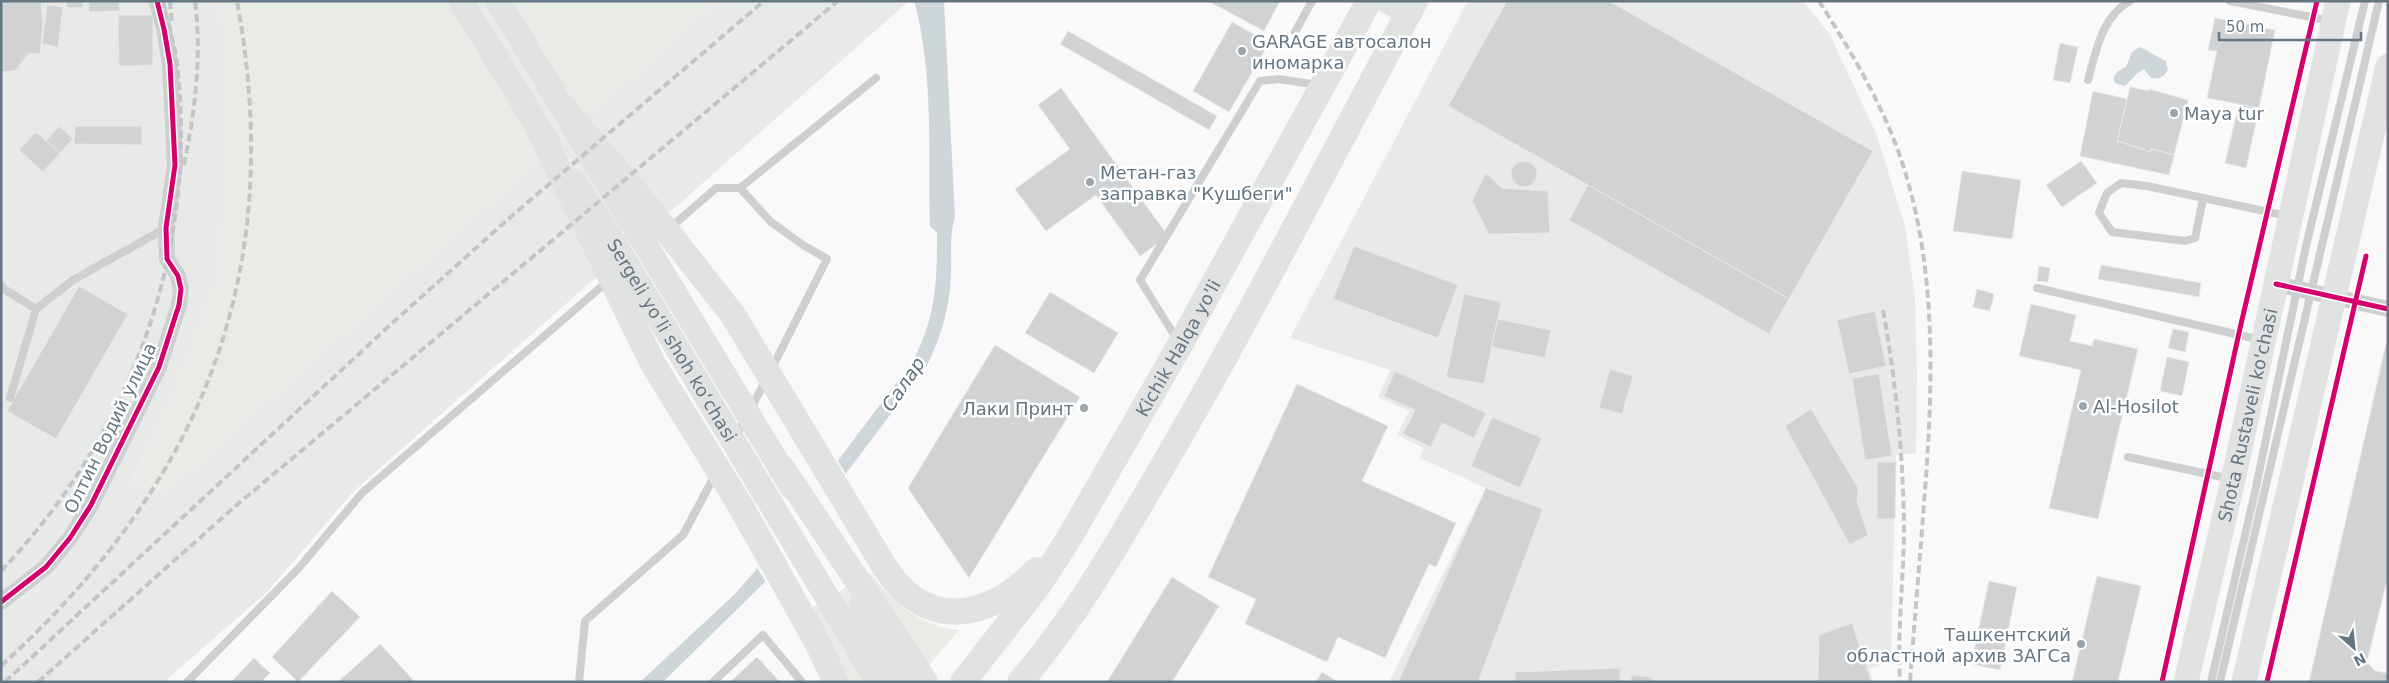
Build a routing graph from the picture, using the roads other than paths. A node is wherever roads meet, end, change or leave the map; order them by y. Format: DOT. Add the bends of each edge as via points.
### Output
graph roads {
  1 [pos="157,1"];
  2 [pos="461,1"];
  3 [pos="498,1"];
  4 [pos="1312,1"];
  5 [pos="1369,1"];
  6 [pos="2130,1"];
  7 [pos="2230,1"];
  8 [pos="2365,1"];
  9 [pos="2378,1"];
  10 [pos="1405,5"];
  11 [pos="2335,11"];
  12 [pos="1295,32"];
  13 [pos="2388,66"];
  14 [pos="876,78"];
  15 [pos="2088,80"];
  16 [pos="1322,86"];
  17 [pos="563,108"];
  18 [pos="537,126"];
  19 [pos="740,188"];
  20 [pos="2202,199"];
  21 [pos="2290,217"];
  22 [pos="166,228"];
  23 [pos="663,234"];
  24 [pos="656,240"];
  25 [pos="641,253"];
  26 [pos="633,260"];
  27 [pos="1,285"];
  28 [pos="2037,288"];
  29 [pos="2304,290"];
  30 [pos="36,309"];
  31 [pos="2388,309"];
  32 [pos="2263,340"];
  33 [pos="1180,345"];
  34 [pos="10,398"];
  35 [pos="729,448"];
  36 [pos="725,457"];
  37 [pos="2128,457"];
  38 [pos="782,468"];
  39 [pos="2233,480"];
  40 [pos="1068,540"];
  41 [pos="1,602"];
  42 [pos="1069,619"];
  43 [pos="187,682"];
  44 [pos="579,682"];
  45 [pos="713,682"];
  46 [pos="802,682"];
  47 [pos="836,682"];
  48 [pos="878,682"];
  49 [pos="905,682"];
  50 [pos="925,682"];
  51 [pos="963,682"];
  52 [pos="1020,682"];
  53 [pos="1042,682"];
  54 [pos="2186,682"];
  55 [pos="2211,682"];
  56 [pos="2220,682"];
  57 [pos="2244,682"];
  1 -- 22 [label="street, Олтин Водий улица" via="170,64 175,164"];
  2 -- 18 [label="main road, Sergeli yo‘li shoh ko‘chasi"];
  3 -- 17 [label="main road, Sergeli yo‘li shoh ko‘chasi"];
  4 -- 12 [label="lane"];
  5 -- 16 [label="highway, Kichik Halqa yo'li"];
  6 -- 15 [label="lane" via="2117,8 2111,17 2098,44"];
  7 -- 11 [label="lane"];
  8 -- 29 [label="lane"];
  9 -- 29 [label="lane"];
  10 -- 42 [label="highway" via="1212,382"];
  11 -- 21 [label="main road, Shota Rustaveli ko'chasi"];
  13 -- 29 [label="main road, Shota Rustaveli ko'chasi"];
  14 -- 19 [label="lane"];
  16 -- 33 [label="highway, Kichik Halqa yo'li"];
  16 -- 33 [label="lane" via="1279,79 1260,80 1140,280"];
  17 -- 38 [label="main road, Sergeli yo‘li shoh ko‘chasi"];
  17 -- 40 [label="highway" via="733,315 884,566 898,584 921,604 942,611 964,612 991,604 1018,588"];
  18 -- 47 [label="highway" via="653,364 740,506"];
  18 -- 48 [label="main road, Sergeli yo‘li shoh ko‘chasi" via="616,246"];
  19 -- 23 [label="lane" via="716,188"];
  19 -- 35 [label="lane" via="771,222 827,259"];
  20 -- 20 [label="lane" via="2121,183 2107,193 2099,213 2112,232 2185,241 2196,238"];
  20 -- 21 [label="lane"];
  21 -- 29 [label="main road, Shota Rustaveli ko'chasi"];
  22 -- 30 [label="lane" via="73,280"];
  22 -- 41 [label="street, Олтин Водий улица" via="167,259 178,276 181,289 159,367 91,505 70,538 46,567"];
  24 -- 25 [label="lane"];
  26 -- 43 [label="lane" via="362,493 298,569"];
  27 -- 30 [label="lane"];
  28 -- 32 [label="lane"];
  29 -- 31 [label="street"];
  29 -- 32 [label="main road, Shota Rustaveli ko'chasi"];
  29 -- 55 [label="lane"];
  29 -- 56 [label="lane"];
  29 -- 57 [label="main road, Shota Rustaveli ko'chasi"];
  30 -- 34 [label="lane"];
  32 -- 39 [label="main road, Shota Rustaveli ko'chasi"];
  33 -- 40 [label="highway, Kichik Halqa yo'li"];
  36 -- 44 [label="lane" via="683,535 585,622"];
  37 -- 39 [label="lane"];
  38 -- 49 [label="main road, Sergeli yo‘li shoh ko‘chasi"];
  38 -- 50 [label="highway"];
  39 -- 54 [label="main road, Shota Rustaveli ko'chasi"];
  40 -- 51 [label="highway, Kichik Halqa yo'li" via="1038,586"];
  42 -- 52 [label="highway"];
  42 -- 53 [label="highway"];
  45 -- 46 [label="lane" via="763,635"];
}
